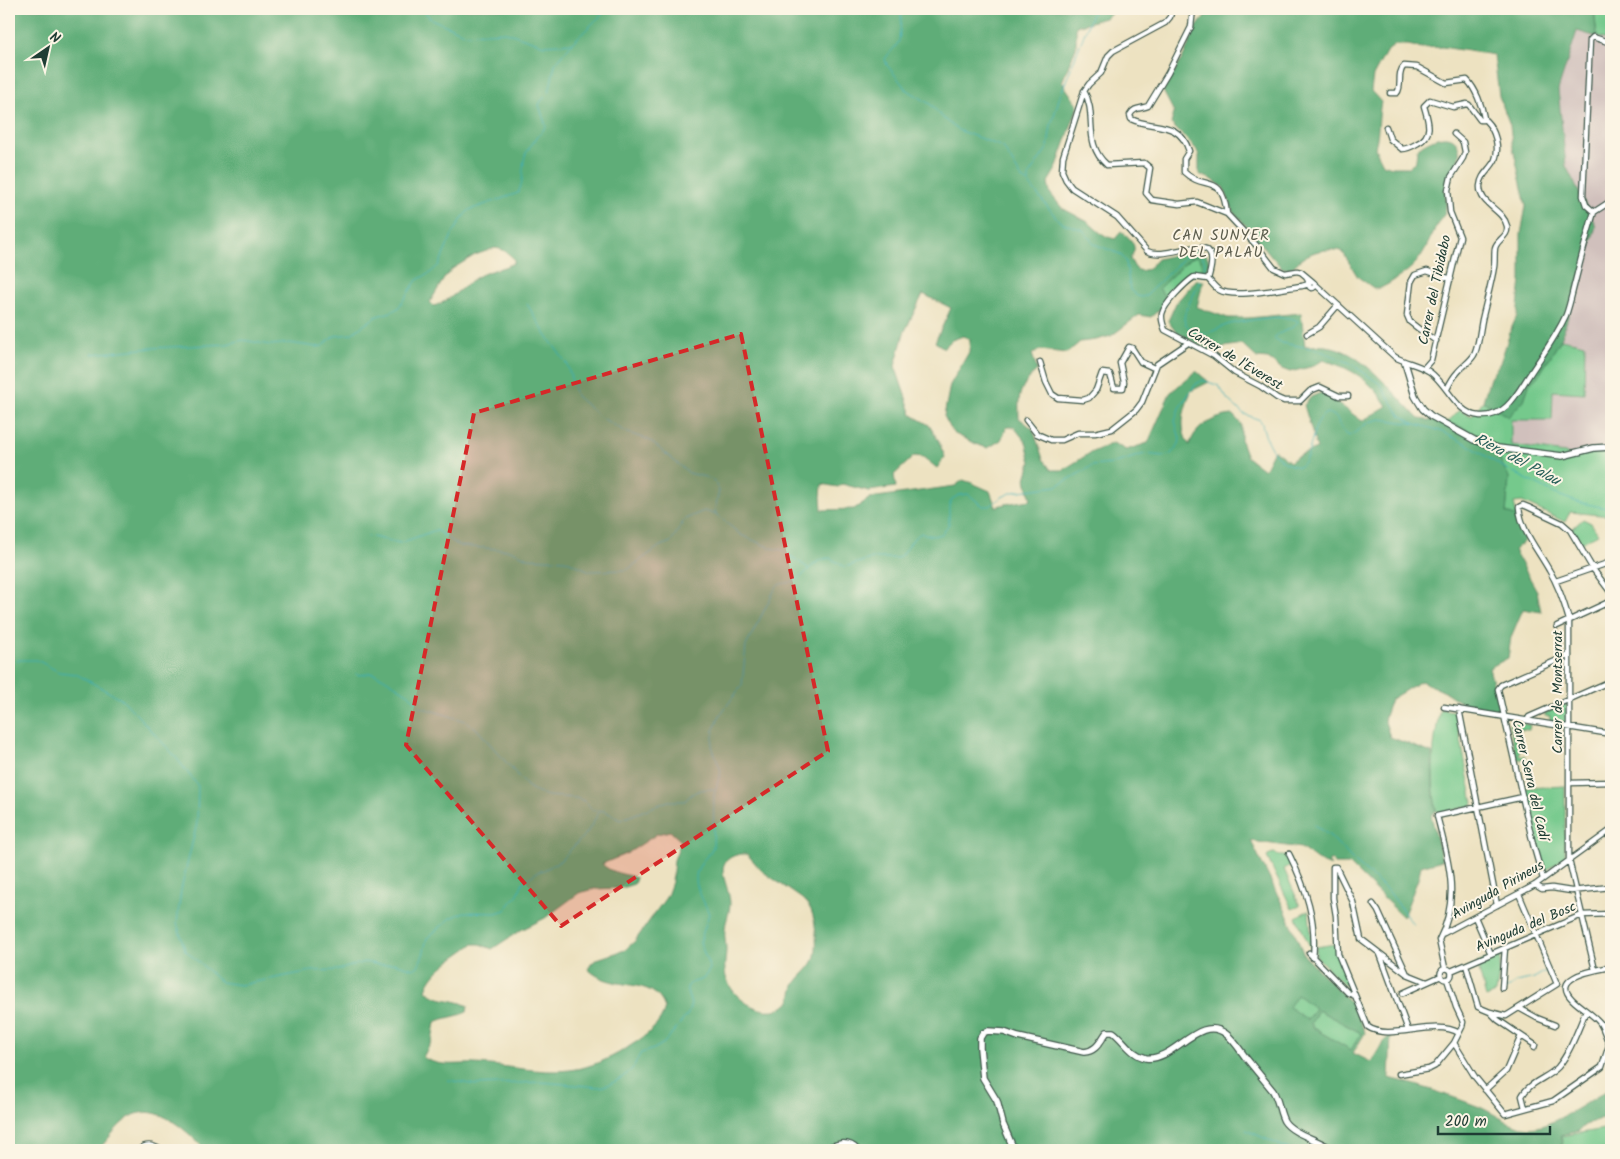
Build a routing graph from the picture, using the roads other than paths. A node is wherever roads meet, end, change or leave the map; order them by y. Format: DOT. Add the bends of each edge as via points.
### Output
graph roads {
  1 [pos="1172,9"];
  2 [pos="1193,9"];
  3 [pos="1611,43"];
  4 [pos="1084,91"];
  5 [pos="1390,93"];
  6 [pos="1484,120"];
  7 [pos="1386,127"];
  8 [pos="1454,134"];
  9 [pos="1611,201"];
  10 [pos="1594,212"];
  11 [pos="1228,214"];
  12 [pos="1208,279"];
  13 [pos="1451,279"];
  14 [pos="1312,285"];
  15 [pos="1338,305"];
  16 [pos="1307,334"];
  17 [pos="1436,341"];
  18 [pos="1188,343"];
  19 [pos="1040,362"];
  20 [pos="1406,363"];
  21 [pos="1154,368"];
  22 [pos="1424,368"];
  23 [pos="1447,389"];
  24 [pos="1348,396"];
  25 [pos="1026,420"];
  26 [pos="1611,447"];
  27 [pos="1611,562"];
  28 [pos="1593,569"];
  29 [pos="1556,581"];
  30 [pos="1611,593"];
  31 [pos="1611,602"];
  32 [pos="1569,620"];
  33 [pos="1557,626"];
  34 [pos="1569,655"];
  35 [pos="1611,680"];
  36 [pos="1570,699"];
  37 [pos="1444,707"];
  38 [pos="1459,709"];
  39 [pos="1541,712"];
  40 [pos="1504,716"];
  41 [pos="1530,720"];
  42 [pos="1543,722"];
  43 [pos="1570,727"];
  44 [pos="1611,734"];
  45 [pos="1611,782"];
  46 [pos="1570,783"];
  47 [pos="1523,797"];
  48 [pos="1477,807"];
  49 [pos="1611,830"];
  50 [pos="1289,854"];
  51 [pos="1569,860"];
  52 [pos="1543,879"];
  53 [pos="1535,885"];
  54 [pos="1611,887"];
  55 [pos="1576,890"];
  56 [pos="1519,894"];
  57 [pos="1372,904"];
  58 [pos="1498,905"];
  59 [pos="1611,914"];
  60 [pos="1582,915"];
  61 [pos="1475,916"];
  62 [pos="1444,933"];
  63 [pos="1536,934"];
  64 [pos="1505,948"];
  65 [pos="1309,953"];
  66 [pos="1380,954"];
  67 [pos="1491,954"];
  68 [pos="1313,958"];
  69 [pos="1466,965"];
  70 [pos="1611,967"];
  71 [pos="1445,968"];
  72 [pos="1594,970"];
  73 [pos="1451,971"];
  74 [pos="1407,974"];
  75 [pos="1441,976"];
  76 [pos="1447,979"];
  77 [pos="1427,982"];
  78 [pos="1502,988"];
  79 [pos="1403,993"];
  80 [pos="1355,996"];
  81 [pos="1519,1008"];
  82 [pos="1490,1012"];
  83 [pos="1586,1012"];
  84 [pos="1555,1025"];
  85 [pos="1408,1030"];
  86 [pos="1459,1033"];
  87 [pos="1521,1036"];
  88 [pos="1611,1039"];
  89 [pos="1454,1043"];
  90 [pos="1609,1044"];
  91 [pos="1534,1048"];
  92 [pos="1399,1074"];
  93 [pos="1485,1090"];
  94 [pos="1525,1108"];
  95 [pos="140,1150"];
  96 [pos="160,1150"];
  97 [pos="822,1150"];
  98 [pos="857,1150"];
  99 [pos="1012,1150"];
  100 [pos="1333,1150"];
  1 -- 4 [label="street" via="1164,23 1113,51 1101,73"];
  2 -- 11 [label="street" via="1191,27 1152,102 1130,115 1136,122 1164,126 1184,140 1189,151 1184,159 1184,172 1190,178 1210,183 1222,191"];
  3 -- 10 [label="street" via="1593,37 1590,40 1583,196 1586,205"];
  4 -- 11 [label="street" via="1089,104 1092,141 1107,165 1144,163 1150,168 1146,193 1152,200 1179,204 1197,202"];
  4 -- 12 [label="street" via="1063,157 1066,180 1117,217 1146,251 1165,254 1198,246 1208,250 1212,255"];
  5 -- 6 [label="street" via="1399,90 1399,74 1404,66 1417,67 1446,83 1467,80 1479,100"];
  6 -- 7 [label="street" via="1480,120 1470,105 1453,108 1430,100 1424,106 1429,130 1421,141 1402,149 1390,139"];
  6 -- 23 [label="street" via="1496,138 1496,158 1483,175 1480,191 1502,215 1507,230 1495,249 1475,355 1456,374"];
  8 -- 13 [label="street, Carrer del Tibidabo" via="1463,142 1465,152 1451,177 1448,190 1450,212 1460,237"];
  9 -- 10 [label="street"];
  10 -- 23 [label="street" via="1566,314 1518,395 1493,414 1480,416 1456,402"];
  11 -- 14 [label="street" via="1274,268 1285,273 1297,271"];
  12 -- 14 [label="street" via="1218,290 1238,294"];
  12 -- 18 [label="street, Carrer de l'Everest" via="1194,277 1162,311 1165,330"];
  13 -- 17 [label="street, Carrer del Tibidabo"];
  13 -- 17 [label="street" via="1427,271 1415,275 1410,282 1407,314 1410,322"];
  14 -- 15 [label="street"];
  15 -- 16 [label="street" via="1319,327"];
  15 -- 20 [label="street" via="1395,357"];
  17 -- 22 [label="street, Carrer del Tibidabo" via="1431,360"];
  18 -- 21 [label="street"];
  18 -- 24 [label="street, Carrer de l'Everest" via="1284,401 1300,401 1320,387"];
  19 -- 21 [label="street" via="1052,394 1058,398 1083,400 1093,396 1102,372 1110,374 1114,388 1123,388 1120,363 1129,347 1140,362"];
  20 -- 22 [label="street"];
  20 -- 26 [label="street" via="1415,396 1423,410 1480,443 1517,452 1562,456"];
  21 -- 25 [label="street" via="1139,406 1112,429 1052,440 1037,434"];
  22 -- 23 [label="street"];
  27 -- 28 [label="street"];
  28 -- 29 [label="street"];
  28 -- 29 [label="street, Carrer de Montserrat" via="1570,530 1562,523 1520,506 1520,515 1530,540"];
  28 -- 30 [label="street"];
  29 -- 32 [label="street, Carrer de Montserrat"];
  31 -- 32 [label="street"];
  32 -- 33 [label="street"];
  32 -- 34 [label="street, Carrer de Montserrat"];
  34 -- 36 [label="street, Carrer de Montserrat"];
  34 -- 40 [label="street, Carrer Serra del Cadí" via="1501,685 1498,689"];
  35 -- 36 [label="street"];
  36 -- 39 [label="street"];
  36 -- 43 [label="street, Carrer de Montserrat"];
  37 -- 38 [label="street"];
  38 -- 40 [label="street"];
  38 -- 48 [label="street"];
  39 -- 41 [label="street" via="1529,717"];
  39 -- 42 [label="street"];
  40 -- 41 [label="street"];
  40 -- 47 [label="street, Carrer Serra del Cadí"];
  41 -- 42 [label="street"];
  42 -- 43 [label="street"];
  43 -- 44 [label="street"];
  43 -- 46 [label="street, Carrer de Montserrat"];
  45 -- 46 [label="street"];
  46 -- 51 [label="street, Carrer de Montserrat"];
  47 -- 48 [label="street"];
  47 -- 52 [label="street, Carrer Serra del Cadí"];
  48 -- 58 [label="street"];
  48 -- 62 [label="street" via="1436,816 1452,887"];
  49 -- 51 [label="street, Avinguda Pirineus"];
  50 -- 68 [label="street" via="1306,891 1312,915"];
  51 -- 52 [label="street, Avinguda Pirineus"];
  51 -- 55 [label="street, Carrer de Montserrat"];
  52 -- 53 [label="street, Avinguda Pirineus"];
  53 -- 55 [label="street" via="1542,889"];
  53 -- 56 [label="street, Avinguda Pirineus"];
  54 -- 55 [label="street"];
  55 -- 60 [label="street, Carrer de Montserrat"];
  56 -- 58 [label="street, Avinguda Pirineus"];
  56 -- 63 [label="street"];
  57 -- 74 [label="street"];
  58 -- 61 [label="street, Avinguda Pirineus"];
  59 -- 60 [label="street, Avinguda del Bosc"];
  60 -- 63 [label="street, Avinguda del Bosc"];
  60 -- 72 [label="street, Carrer de Montserrat"];
  61 -- 62 [label="street, Avinguda Pirineus"];
  61 -- 67 [label="street"];
  62 -- 71 [label="street" via="1439,940"];
  63 -- 64 [label="street, Avinguda del Bosc"];
  63 -- 81 [label="street" via="1557,984"];
  64 -- 67 [label="street, Avinguda del Bosc"];
  64 -- 78 [label="street"];
  65 -- 68 [label="street"];
  66 -- 74 [label="street"];
  66 -- 80 [label="street" via="1362,939 1353,902 1336,867 1333,867 1338,954"];
  66 -- 85 [label="street"];
  67 -- 69 [label="street, Avinguda del Bosc"];
  68 -- 80 [label="street"];
  69 -- 73 [label="street, Avinguda del Bosc"];
  69 -- 82 [label="street" via="1478,1007"];
  70 -- 72 [label="street"];
  71 -- 73 [label="street"];
  71 -- 75 [label="street"];
  72 -- 83 [label="street" via="1571,978 1566,988 1567,994"];
  73 -- 76 [label="street"];
  74 -- 77 [label="street"];
  75 -- 76 [label="street"];
  75 -- 77 [label="street"];
  76 -- 86 [label="street" via="1463,1022"];
  77 -- 79 [label="street"];
  80 -- 85 [label="street" via="1366,1025 1372,1030"];
  81 -- 82 [label="street" via="1506,1016"];
  81 -- 84 [label="street"];
  82 -- 87 [label="street"];
  83 -- 90 [label="street" via="1599,1022"];
  83 -- 94 [label="street" via="1564,1059 1556,1069 1525,1091 1522,1096"];
  85 -- 86 [label="street" via="1444,1029"];
  86 -- 89 [label="street"];
  87 -- 91 [label="street" via="1535,1045"];
  87 -- 93 [label="street" via="1506,1071"];
  88 -- 90 [label="street"];
  89 -- 92 [label="street" via="1429,1070"];
  89 -- 93 [label="street"];
  90 -- 94 [label="street" via="1602,1067 1552,1101"];
  93 -- 94 [label="street" via="1506,1114"];
  95 -- 96 [label="street" via="147,1145"];
  97 -- 98 [label="street" via="845,1144"];
  99 -- 100 [label="street" via="997,1101 982,1078 980,1038 988,1030 1084,1052 1095,1048 1107,1032 1113,1032 1133,1052 1146,1058 1178,1047 1202,1030 1215,1029 1234,1041 1273,1091 1291,1129"];
}
